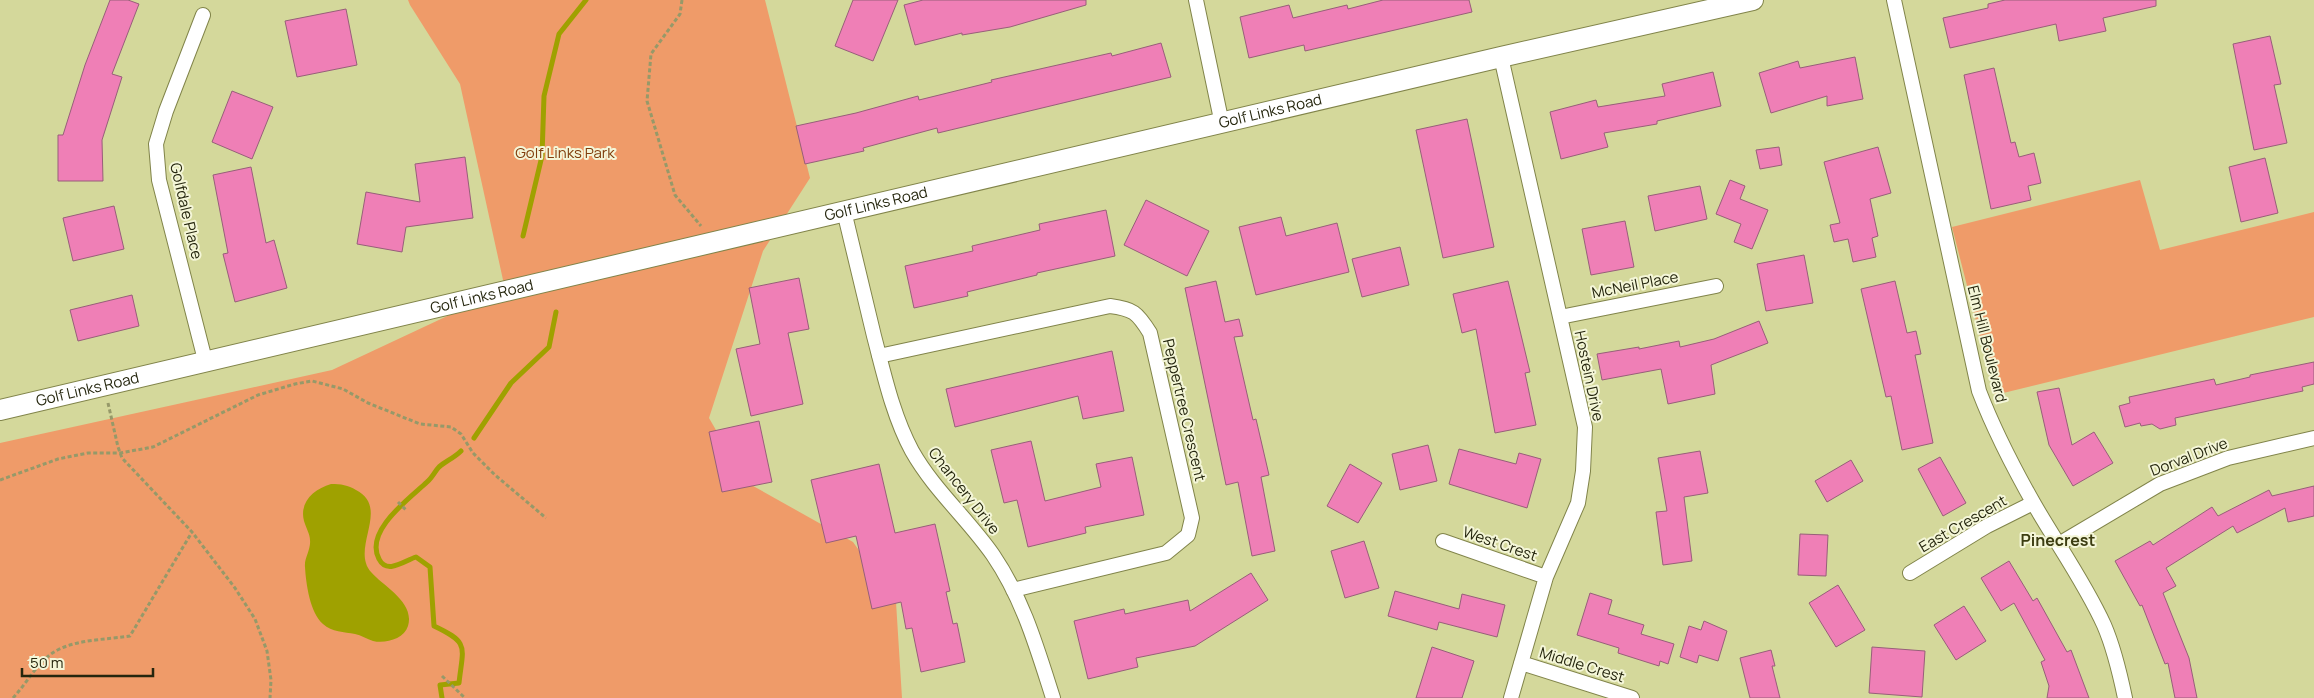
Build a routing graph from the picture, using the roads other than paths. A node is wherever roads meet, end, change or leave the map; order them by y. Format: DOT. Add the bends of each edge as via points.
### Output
graph roads {
  1 [pos="1196,0"];
  2 [pos="1753,0"];
  3 [pos="1894,0"];
  4 [pos="203,14"];
  5 [pos="1501,57"];
  6 [pos="1222,124"];
  7 [pos="844,211"];
  8 [pos="1716,286"];
  9 [pos="1560,317"];
  10 [pos="879,356"];
  11 [pos="205,360"];
  12 [pos="0,410"];
  13 [pos="2314,438"];
  14 [pos="2034,503"];
  15 [pos="1443,541"];
  16 [pos="2059,544"];
  17 [pos="1910,574"];
  18 [pos="1546,577"];
  19 [pos="1013,590"];
  20 [pos="1522,663"];
  21 [pos="1053,698"];
  22 [pos="1511,698"];
  23 [pos="1632,698"];
  24 [pos="2125,698"];
  1 -- 6 [label="street"];
  2 -- 5 [label="main road, Golf Links Road"];
  3 -- 14 [label="street, Elm Hill Boulevard" via="1979,391 1993,427"];
  4 -- 11 [label="street, Golfdale Place" via="156,144 159,180"];
  5 -- 6 [label="main road, Golf Links Road"];
  5 -- 9 [label="street, Hostein Drive"];
  6 -- 7 [label="main road, Golf Links Road"];
  7 -- 10 [label="street, Chancery Drive"];
  7 -- 11 [label="main road, Golf Links Road"];
  8 -- 9 [label="street, McNeil Place"];
  9 -- 18 [label="street, Hostein Drive" via="1585,427 1583,471 1578,503"];
  10 -- 19 [label="street, Chancery Drive" via="898,420 913,452 936,487 993,555"];
  10 -- 19 [label="street, Peppertree Crescent" via="1110,306 1127,308 1139,315 1150,333 1192,518 1188,535 1166,553"];
  11 -- 12 [label="main road, Golf Links Road"];
  13 -- 16 [label="street, Dorval Drive" via="2228,458 2160,484"];
  14 -- 16 [label="street, Elm Hill Boulevard"];
  14 -- 17 [label="street, East Crescent" via="1987,526"];
  15 -- 18 [label="street, West Crest"];
  16 -- 24 [label="street, Elm Hill Boulevard" via="2104,626"];
  18 -- 20 [label="street, Hostein Drive"];
  19 -- 21 [label="street, Chancery Drive" via="1031,627"];
  20 -- 22 [label="street, Hostein Drive"];
  20 -- 23 [label="street, Middle Crest"];
}
